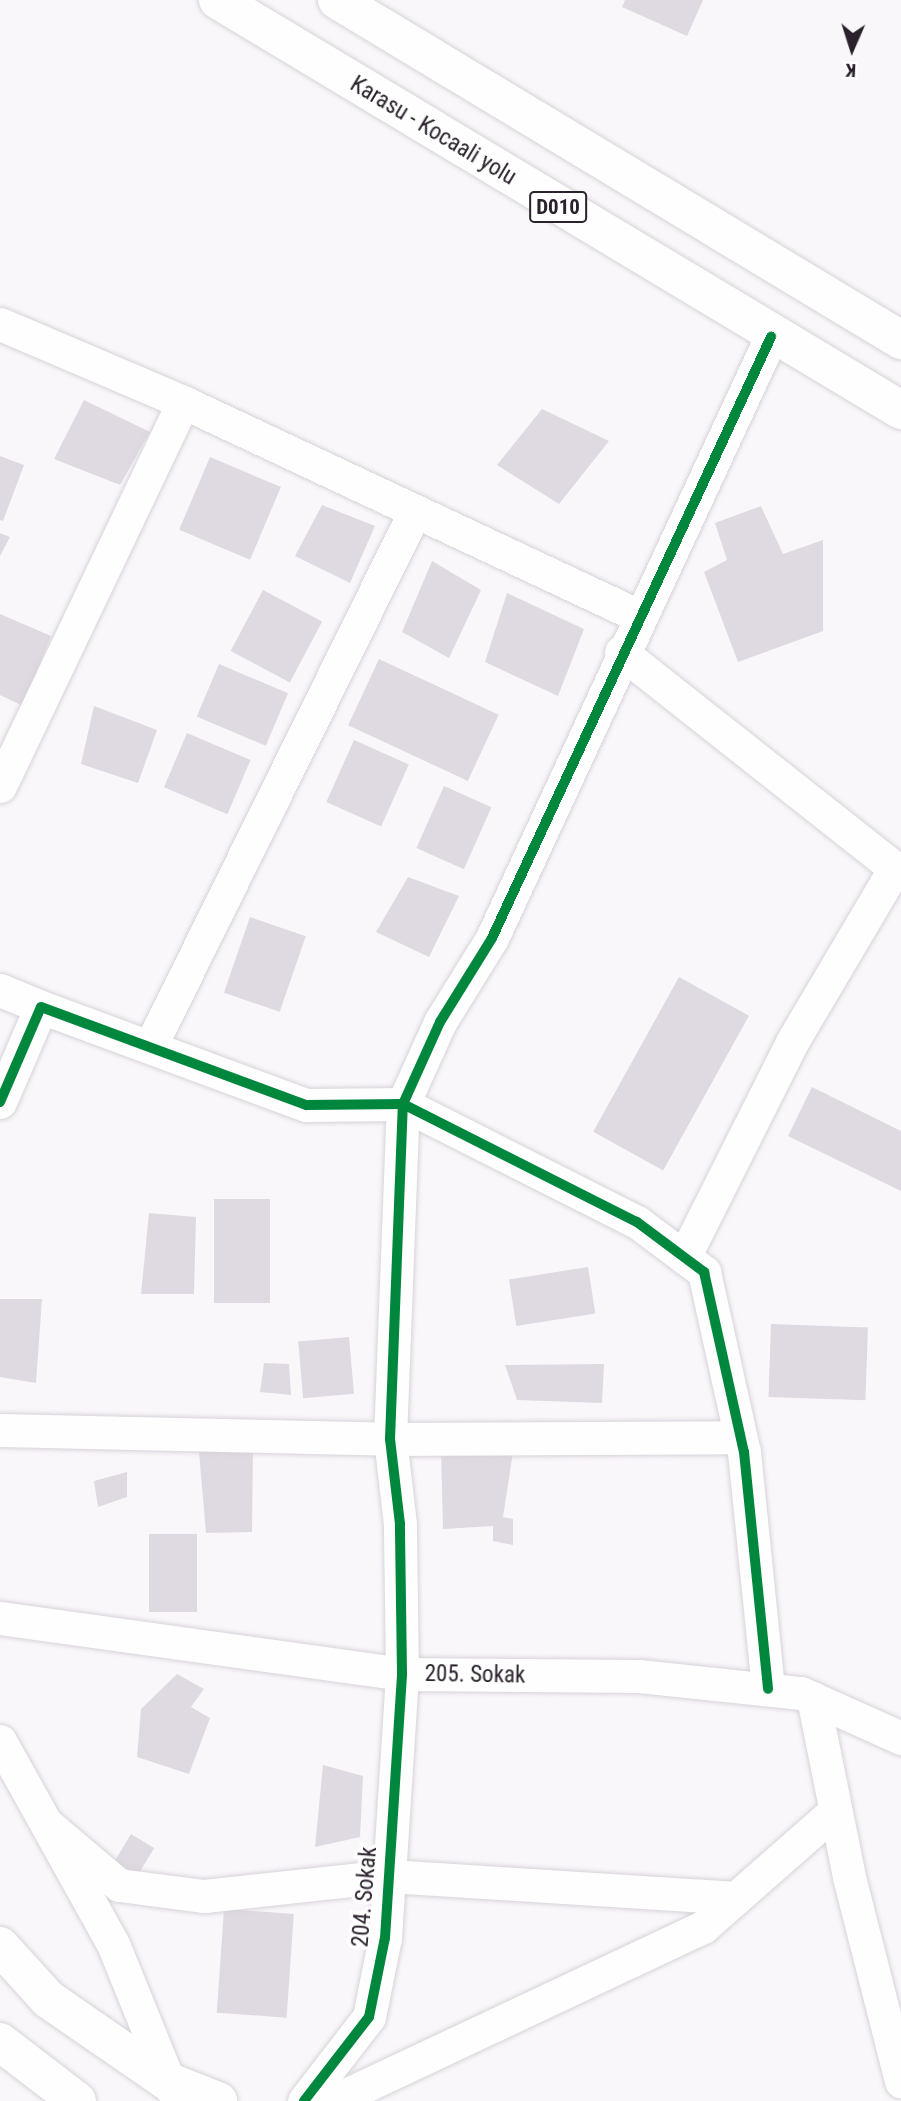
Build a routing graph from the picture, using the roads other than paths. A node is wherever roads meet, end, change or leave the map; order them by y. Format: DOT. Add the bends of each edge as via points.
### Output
graph roads {
  1 [pos="218,0"];
  2 [pos="337,0"];
  3 [pos="0,324"];
  4 [pos="771,337"];
  5 [pos="901,340"];
  6 [pos="183,402"];
  7 [pos="901,410"];
  8 [pos="415,511"];
  9 [pos="639,616"];
  10 [pos="621,652"];
  11 [pos="0,786"];
  12 [pos="898,871"];
  13 [pos="0,990"];
  14 [pos="41,1007"];
  15 [pos="150,1047"];
  16 [pos="0,1102"];
  17 [pos="403,1104"];
  18 [pos="684,1257"];
  19 [pos="0,1430"];
  20 [pos="740,1437"];
  21 [pos="390,1439"];
  22 [pos="0,1618"];
  23 [pos="402,1674"];
  24 [pos="768,1689"];
  25 [pos="813,1698"];
  26 [pos="901,1738"];
  27 [pos="0,1741"];
  28 [pos="835,1811"];
  29 [pos="48,1825"];
  30 [pos="389,1876"];
  31 [pos="736,1898"];
  32 [pos="0,1946"];
  33 [pos="0,2042"];
  34 [pos="901,2081"];
  35 [pos="174,2091"];
  36 [pos="77,2101"];
  37 [pos="218,2101"];
  38 [pos="304,2101"];
  39 [pos="332,2101"];
  1 -- 4 [label="main road, Karasu - Kocaali yolu / D010"];
  2 -- 5 [label="main road, D010"];
  3 -- 6 [label="street"];
  4 -- 7 [label="main road, Karasu - Kocaali yolu / D010"];
  4 -- 9 [label="street"];
  6 -- 8 [label="street"];
  6 -- 11 [label="street"];
  8 -- 9 [label="street"];
  8 -- 15 [label="street"];
  9 -- 10 [label="street"];
  10 -- 12 [label="street"];
  10 -- 17 [label="street" via="492,938 440,1022"];
  12 -- 18 [label="street" via="792,1042"];
  13 -- 14 [label="street"];
  14 -- 15 [label="street"];
  14 -- 16 [label="street"];
  15 -- 17 [label="street" via="306,1105"];
  17 -- 18 [label="street" via="637,1222"];
  17 -- 21 [label="street, 204. Sokak"];
  18 -- 20 [label="street" via="704,1272"];
  19 -- 21 [label="street"];
  20 -- 21 [label="street"];
  20 -- 24 [label="street"];
  21 -- 23 [label="street, 204. Sokak" via="400,1524"];
  22 -- 23 [label="street, 205. Sokak"];
  23 -- 24 [label="street, 205. Sokak" via="639,1676"];
  23 -- 30 [label="street, 204. Sokak"];
  24 -- 25 [label="street, 205. Sokak"];
  25 -- 26 [label="street, 205. Sokak"];
  25 -- 28 [label="street"];
  27 -- 29 [label="street"];
  28 -- 31 [label="street"];
  28 -- 34 [label="street"];
  29 -- 30 [label="street" via="119,1885 204,1896"];
  29 -- 35 [label="street" via="113,1944"];
  30 -- 31 [label="street"];
  30 -- 38 [label="street, 204. Sokak" via="385,1938 369,2017"];
  31 -- 39 [label="street" via="703,1927"];
  32 -- 35 [label="main road" via="48,1999"];
  33 -- 36 [label="main road"];
  35 -- 37 [label="main road"];
}
